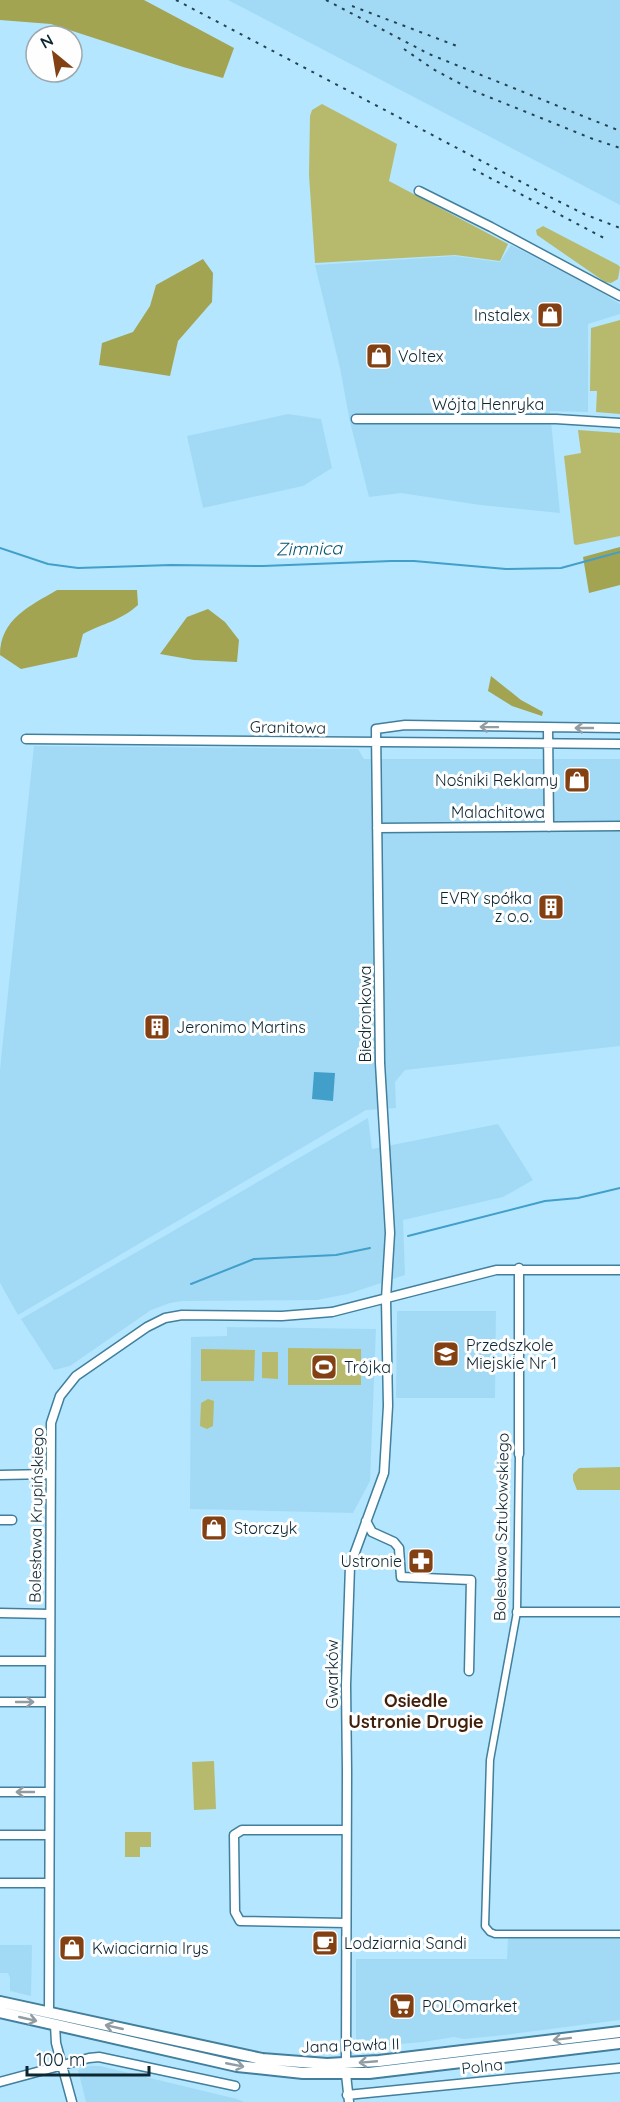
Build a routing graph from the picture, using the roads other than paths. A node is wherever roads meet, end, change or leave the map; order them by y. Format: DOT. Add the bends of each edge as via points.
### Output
graph roads {
  1 [pos="418,191"];
  2 [pos="620,296"];
  3 [pos="356,419"];
  4 [pos="620,423"];
  5 [pos="548,728"];
  6 [pos="620,728"];
  7 [pos="26,739"];
  8 [pos="377,743"];
  9 [pos="549,743"];
  10 [pos="620,744"];
  11 [pos="620,826"];
  12 [pos="549,827"];
  13 [pos="377,828"];
  14 [pos="519,1268"];
  15 [pos="620,1270"];
  16 [pos="386,1299"];
  17 [pos="519,1454"];
  18 [pos="50,1474"];
  19 [pos="0,1475"];
  20 [pos="0,1520"];
  21 [pos="12,1520"];
  22 [pos="366,1521"];
  23 [pos="517,1611"];
  24 [pos="0,1612"];
  25 [pos="620,1612"];
  26 [pos="50,1614"];
  27 [pos="0,1660"];
  28 [pos="50,1661"];
  29 [pos="469,1671"];
  30 [pos="0,1702"];
  31 [pos="50,1702"];
  32 [pos="49,1791"];
  33 [pos="0,1792"];
  34 [pos="346,1830"];
  35 [pos="0,1835"];
  36 [pos="49,1835"];
  37 [pos="0,1883"];
  38 [pos="49,1883"];
  39 [pos="346,1923"];
  40 [pos="620,1934"];
  41 [pos="0,2002"];
  42 [pos="0,2012"];
  43 [pos="49,2013"];
  44 [pos="55,2025"];
  45 [pos="620,2032"];
  46 [pos="620,2043"];
  47 [pos="62,2065"];
  48 [pos="620,2068"];
  49 [pos="346,2069"];
  50 [pos="0,2082"];
  51 [pos="235,2086"];
  52 [pos="348,2099"];
  53 [pos="72,2102"];
  1 -- 2 [label="street"];
  3 -- 4 [label="street, Wójta Henryka"];
  6 -- 5 [label="street, one-way"];
  5 -- 8 [label="street, Biedronkowa, one-way" via="405,725 376,729"];
  5 -- 9 [label="street"];
  7 -- 8 [label="street, Granitowa"];
  8 -- 9 [label="street, Granitowa"];
  8 -- 13 [label="street, Biedronkowa"];
  9 -- 10 [label="street, Granitowa"];
  9 -- 12 [label="street"];
  11 -- 12 [label="street, Malachitowa"];
  12 -- 13 [label="street, Malachitowa"];
  13 -- 16 [label="street, Biedronkowa" via="380,1063 390,1233"];
  14 -- 15 [label="street, Bolesława Krupińskiego"];
  14 -- 16 [label="street, Bolesława Krupińskiego" via="479,1273"];
  14 -- 17 [label="street, Bolesława Sztukowskiego"];
  16 -- 18 [label="street, Bolesława Krupińskiego" via="332,1312 182,1315 158,1321 76,1376 64,1389 51,1423"];
  16 -- 22 [label="street, Gwarków" via="388,1406 384,1473"];
  17 -- 23 [label="street, Bolesława Sztukowskiego"];
  18 -- 19 [label="street"];
  18 -- 26 [label="street, Bolesława Krupińskiego"];
  20 -- 21 [label="street"];
  22 -- 29 [label="street" via="372,1532 399,1548 401,1577 471,1580"];
  22 -- 34 [label="street, Gwarków" via="350,1566"];
  23 -- 25 [label="street"];
  23 -- 40 [label="street, Bolesława Sztukowskiego" via="490,1760 486,1929 495,1934"];
  24 -- 26 [label="street"];
  26 -- 28 [label="street, Bolesława Krupińskiego"];
  27 -- 28 [label="street"];
  28 -- 31 [label="street, Bolesława Krupińskiego"];
  30 -- 31 [label="street, one-way"];
  31 -- 32 [label="street, Bolesława Krupińskiego"];
  32 -- 33 [label="street, one-way"];
  32 -- 36 [label="street, Bolesława Krupińskiego"];
  34 -- 39 [label="street, Gwarków"];
  34 -- 39 [label="street" via="242,1830 234,1835 234,1846 235,1912 240,1921"];
  35 -- 36 [label="street"];
  36 -- 38 [label="street, Bolesława Krupińskiego"];
  37 -- 38 [label="street"];
  38 -- 43 [label="street, Bolesława Krupińskiego"];
  39 -- 49 [label="street, Gwarków"];
  41 -- 43 [label="street, Jana Pawła II"];
  42 -- 44 [label="street, Jana Pawła II, one-way"];
  43 -- 44 [label="street"];
  49 -- 43 [label="street, Jana Pawła II, one-way" via="262,2059"];
  44 -- 47 [label="street"];
  44 -- 49 [label="street, Jana Pawła II, one-way" via="237,2066 292,2073"];
  45 -- 49 [label="street, Jana Pawła II, one-way"];
  46 -- 49 [label="street, Jana Pawła II" via="380,2072"];
  47 -- 50 [label="street"];
  47 -- 51 [label="street" via="99,2057"];
  47 -- 53 [label="street"];
  48 -- 52 [label="street, Polna"];
  49 -- 52 [label="street, Gwarków"];
}
